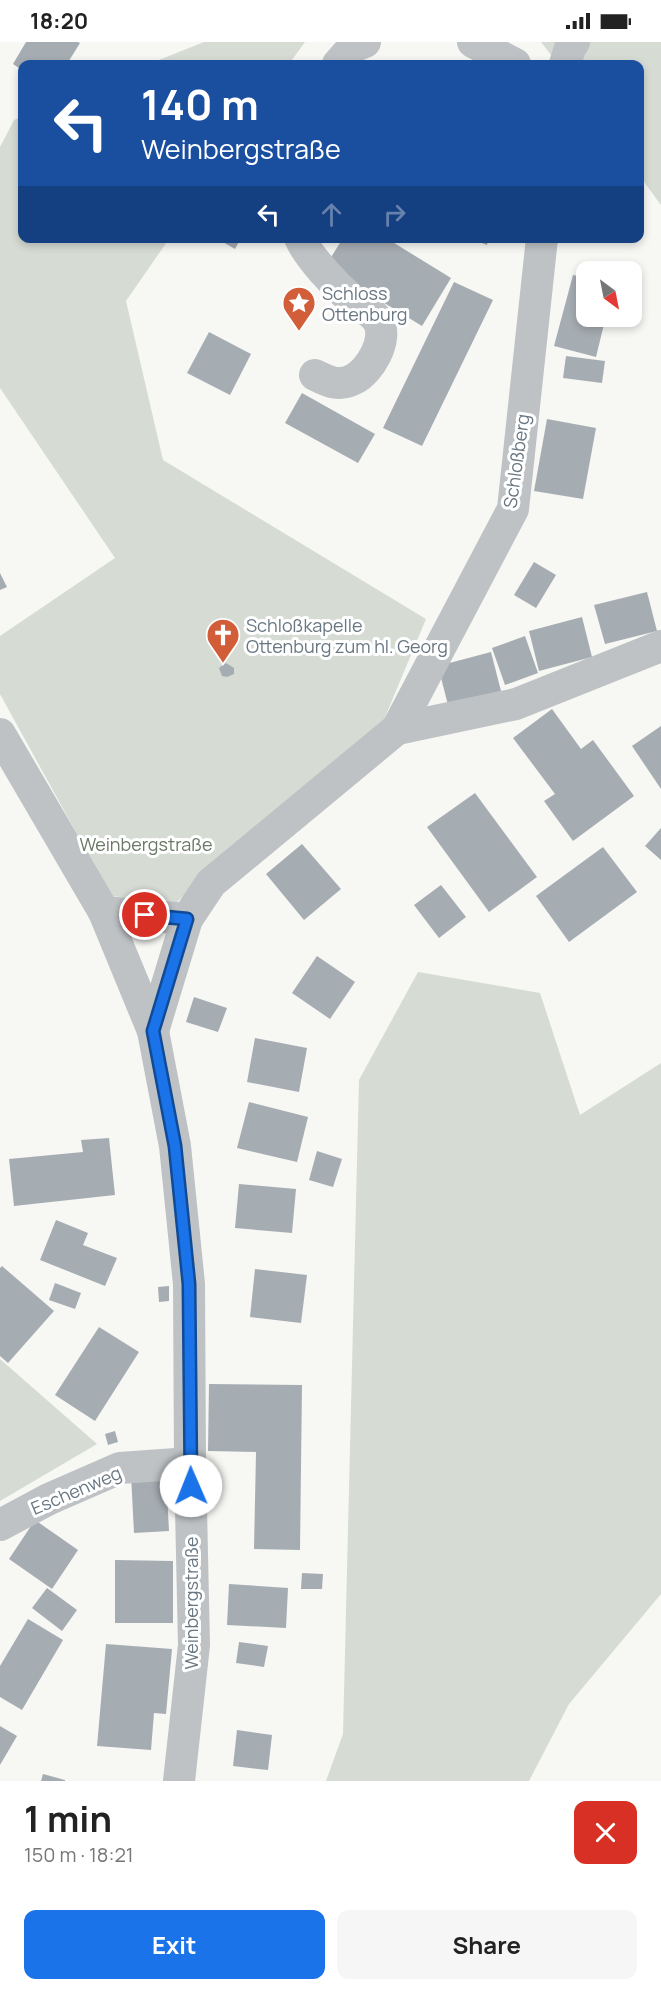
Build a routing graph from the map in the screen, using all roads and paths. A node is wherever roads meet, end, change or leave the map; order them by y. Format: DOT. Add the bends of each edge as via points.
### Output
graph roads {
  1 [pos="365,42"];
  2 [pos="473,42"];
  3 [pos="574,42"];
  4 [pos="342,60"];
  5 [pos="507,60"];
  6 [pos="566,60"];
  7 [pos="302,243"];
  8 [pos="541,243"];
  9 [pos="315,375"];
  10 [pos="661,646"];
  11 [pos="397,729"];
  12 [pos="0,734"];
  13 [pos="104,912"];
  14 [pos="187,919"];
  15 [pos="153,1031"];
  16 [pos="190,1463"];
  17 [pos="0,1525"];
  18 [pos="179,1781"];
  1 -- 4 [label="street" via="353,47"];
  2 -- 5 [label="street"];
  3 -- 6 [label="street"];
  7 -- 9 [label="street" via="306,252 378,322 382,334 362,375 346,383 331,384"];
  8 -- 11 [label="street, Schloßberg" via="513,509"];
  10 -- 11 [label="street, Weinbergstraße" via="516,704"];
  11 -- 14 [label="street, Weinbergstraße" via="211,883"];
  12 -- 13 [label="street, Weinbergstraße"];
  13 -- 14 [label="street"];
  13 -- 15 [label="street, Weinbergstraße"];
  14 -- 15 [label="street, Weinbergstraße"];
  15 -- 16 [label="street, Weinbergstraße" via="175,1146 189,1284"];
  16 -- 17 [label="street, Eschenweg" via="120,1468 49,1498"];
  16 -- 18 [label="street, Weinbergstraße" via="194,1646"];
}
